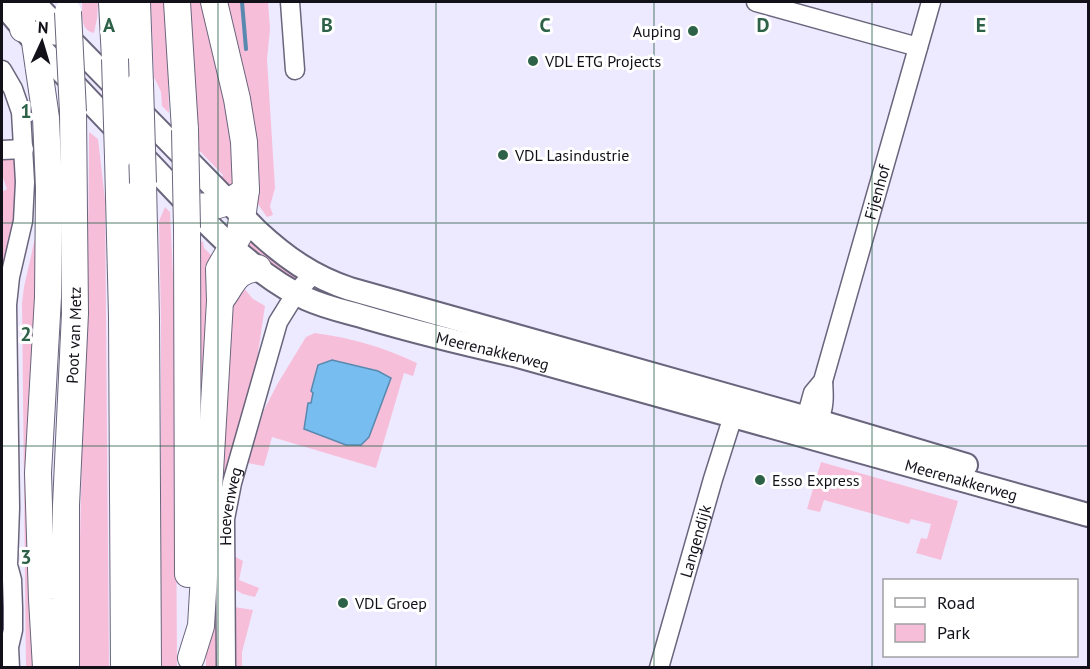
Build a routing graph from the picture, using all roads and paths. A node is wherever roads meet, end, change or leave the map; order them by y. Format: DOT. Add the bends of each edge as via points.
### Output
graph roads {
  1 [pos="20,2"];
  2 [pos="33,2"];
  3 [pos="112,2"];
  4 [pos="137,2"];
  5 [pos="177,2"];
  6 [pos="214,2"];
  7 [pos="290,2"];
  8 [pos="756,2"];
  9 [pos="931,2"];
  10 [pos="2,3"];
  11 [pos="67,16"];
  12 [pos="29,36"];
  13 [pos="918,48"];
  14 [pos="2,70"];
  15 [pos="295,70"];
  16 [pos="24,149"];
  17 [pos="2,150"];
  18 [pos="239,203"];
  19 [pos="189,217"];
  20 [pos="233,246"];
  21 [pos="258,268"];
  22 [pos="313,274"];
  23 [pos="301,296"];
  24 [pos="220,301"];
  25 [pos="733,417"];
  26 [pos="812,419"];
  27 [pos="1089,499"];
  28 [pos="1089,515"];
  29 [pos="6,608"];
  30 [pos="191,663"];
  31 [pos="10,668"];
  32 [pos="46,668"];
  33 [pos="66,668"];
  34 [pos="124,668"];
  35 [pos="148,668"];
  36 [pos="226,668"];
  37 [pos="659,668"];
  1 -- 12 [label="highway"];
  2 -- 11 [label="main road, Meerenakkerweg"];
  3 -- 34 [label="highway, bridge" via="122,316"];
  4 -- 35 [label="highway, bridge" via="146,318"];
  5 -- 19 [label="highway, bridge"];
  6 -- 18 [label="highway" via="244,141"];
  7 -- 15 [label="street"];
  8 -- 13 [label="street"];
  9 -- 13 [label="street, Fijenhof"];
  10 -- 12 [label="main road, Meerenakkerweg"];
  11 -- 12 [label="highway" via="38,36"];
  11 -- 18 [label="main road, Meerenakkerweg"];
  11 -- 33 [label="highway, Poot van Metz, bridge" via="73,112 75,313 66,505"];
  12 -- 19 [label="main road, Meerenakkerweg"];
  12 -- 32 [label="highway" via="46,118 49,188 48,297 38,473"];
  13 -- 26 [label="street, Fijenhof" via="823,381 822,414"];
  14 -- 16 [label="street" via="21,112"];
  16 -- 17 [label="street"];
  16 -- 29 [label="street" via="24,210 7,305 10,508 8,565 3,579"];
  18 -- 19 [label="highway"];
  18 -- 20 [label="highway" via="240,232"];
  18 -- 22 [label="main road, Meerenakkerweg" via="280,252"];
  19 -- 20 [label="main road, Meerenakkerweg"];
  19 -- 30 [label="highway"];
  20 -- 21 [label="main road, Meerenakkerweg"];
  20 -- 24 [label="highway" via="219,269"];
  21 -- 23 [label="main road, Meerenakkerweg"];
  21 -- 24 [label="highway" via="237,276"];
  22 -- 23 [label="street, Hoevenweg"];
  22 -- 26 [label="main road, Meerenakkerweg" via="361,292"];
  23 -- 25 [label="main road, Meerenakkerweg" via="326,307 429,336 514,355"];
  23 -- 36 [label="street, Hoevenweg" via="278,322 232,483 225,519"];
  24 -- 30 [label="highway" via="201,626"];
  25 -- 28 [label="main road, Meerenakkerweg"];
  25 -- 37 [label="street, Langendijk"];
  26 -- 27 [label="main road, Meerenakkerweg"];
  29 -- 31 [label="street" via="4,631"];
}
